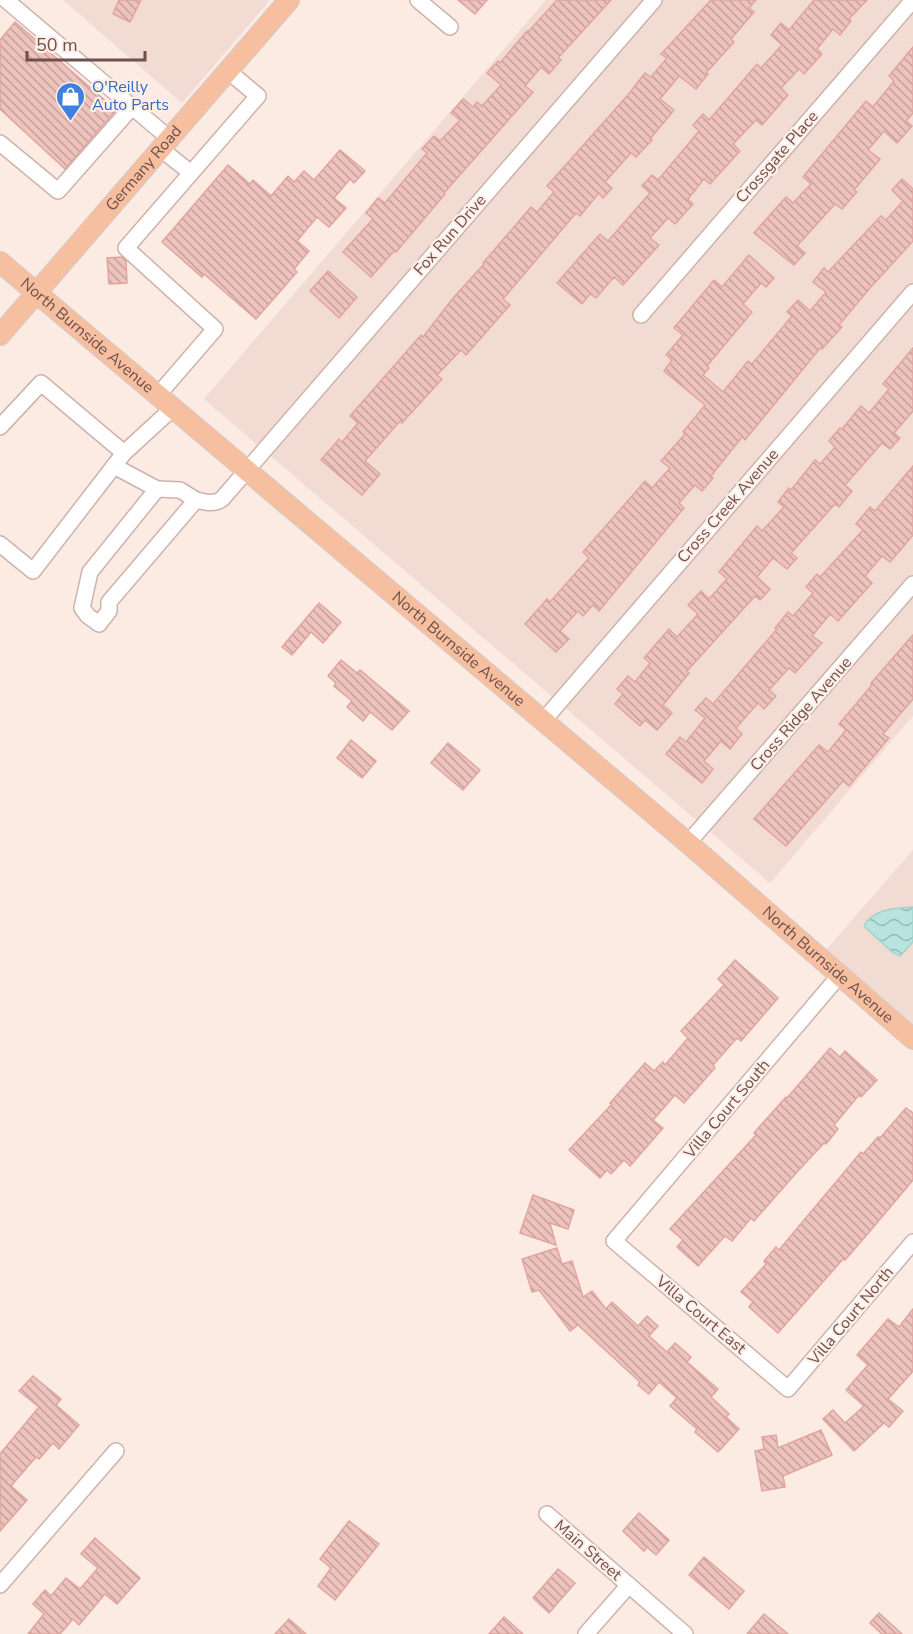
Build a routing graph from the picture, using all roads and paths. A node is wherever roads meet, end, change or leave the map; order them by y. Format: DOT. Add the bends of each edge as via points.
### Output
graph roads {
  1 [pos="289,0"];
  2 [pos="418,0"];
  3 [pos="654,0"];
  4 [pos="913,0"];
  5 [pos="3,1"];
  6 [pos="450,27"];
  7 [pos="228,71"];
  8 [pos="132,107"];
  9 [pos="0,143"];
  10 [pos="165,144"];
  11 [pos="191,173"];
  12 [pos="0,262"];
  13 [pos="913,292"];
  14 [pos="37,293"];
  15 [pos="641,315"];
  16 [pos="0,335"];
  17 [pos="166,402"];
  18 [pos="0,427"];
  19 [pos="124,453"];
  20 [pos="114,466"];
  21 [pos="247,470"];
  22 [pos="156,489"];
  23 [pos="196,500"];
  24 [pos="0,544"];
  25 [pos="913,584"];
  26 [pos="543,721"];
  27 [pos="688,843"];
  28 [pos="839,976"];
  29 [pos="913,1039"];
  30 [pos="614,1241"];
  31 [pos="913,1242"];
  32 [pos="788,1389"];
  33 [pos="116,1451"];
  34 [pos="547,1514"];
  35 [pos="0,1585"];
  36 [pos="628,1585"];
  37 [pos="586,1634"];
  38 [pos="685,1634"];
  1 -- 7 [label="main road, Germany Road"];
  2 -- 6 [label="street"];
  3 -- 21 [label="street, Fox Run Drive"];
  4 -- 15 [label="street, Crossgate Place"];
  5 -- 8 [label="street"];
  7 -- 10 [label="main road, Germany Road"];
  7 -- 11 [label="street" via="258,96"];
  8 -- 9 [label="street" via="58,191"];
  8 -- 10 [label="street"];
  10 -- 11 [label="street"];
  10 -- 14 [label="main road, Germany Road"];
  11 -- 17 [label="street" via="126,248 215,328"];
  12 -- 14 [label="main road, North Burnside Avenue"];
  13 -- 26 [label="street, Cross Creek Avenue"];
  14 -- 16 [label="main road, Germany Road"];
  14 -- 17 [label="main road, North Burnside Avenue"];
  17 -- 19 [label="street"];
  17 -- 21 [label="main road, North Burnside Avenue"];
  18 -- 19 [label="street" via="41,383"];
  19 -- 20 [label="street"];
  20 -- 22 [label="street"];
  20 -- 24 [label="street" via="33,571"];
  21 -- 23 [label="street, Fox Run Drive" via="217,502"];
  21 -- 26 [label="main road, North Burnside Avenue"];
  22 -- 23 [label="street" via="180,489"];
  22 -- 23 [label="street" via="90,572 82,608 99,624 109,611 109,602"];
  25 -- 27 [label="street, Cross Ridge Avenue"];
  26 -- 27 [label="main road, North Burnside Avenue"];
  27 -- 28 [label="main road, North Burnside Avenue"];
  28 -- 29 [label="main road, North Burnside Avenue"];
  28 -- 30 [label="street, Villa Court South"];
  30 -- 32 [label="street, Villa Court East"];
  31 -- 32 [label="street, Villa Court North"];
  33 -- 35 [label="street"];
  34 -- 36 [label="street, Main Street"];
  36 -- 37 [label="street"];
  36 -- 38 [label="street, Main Street"];
}
